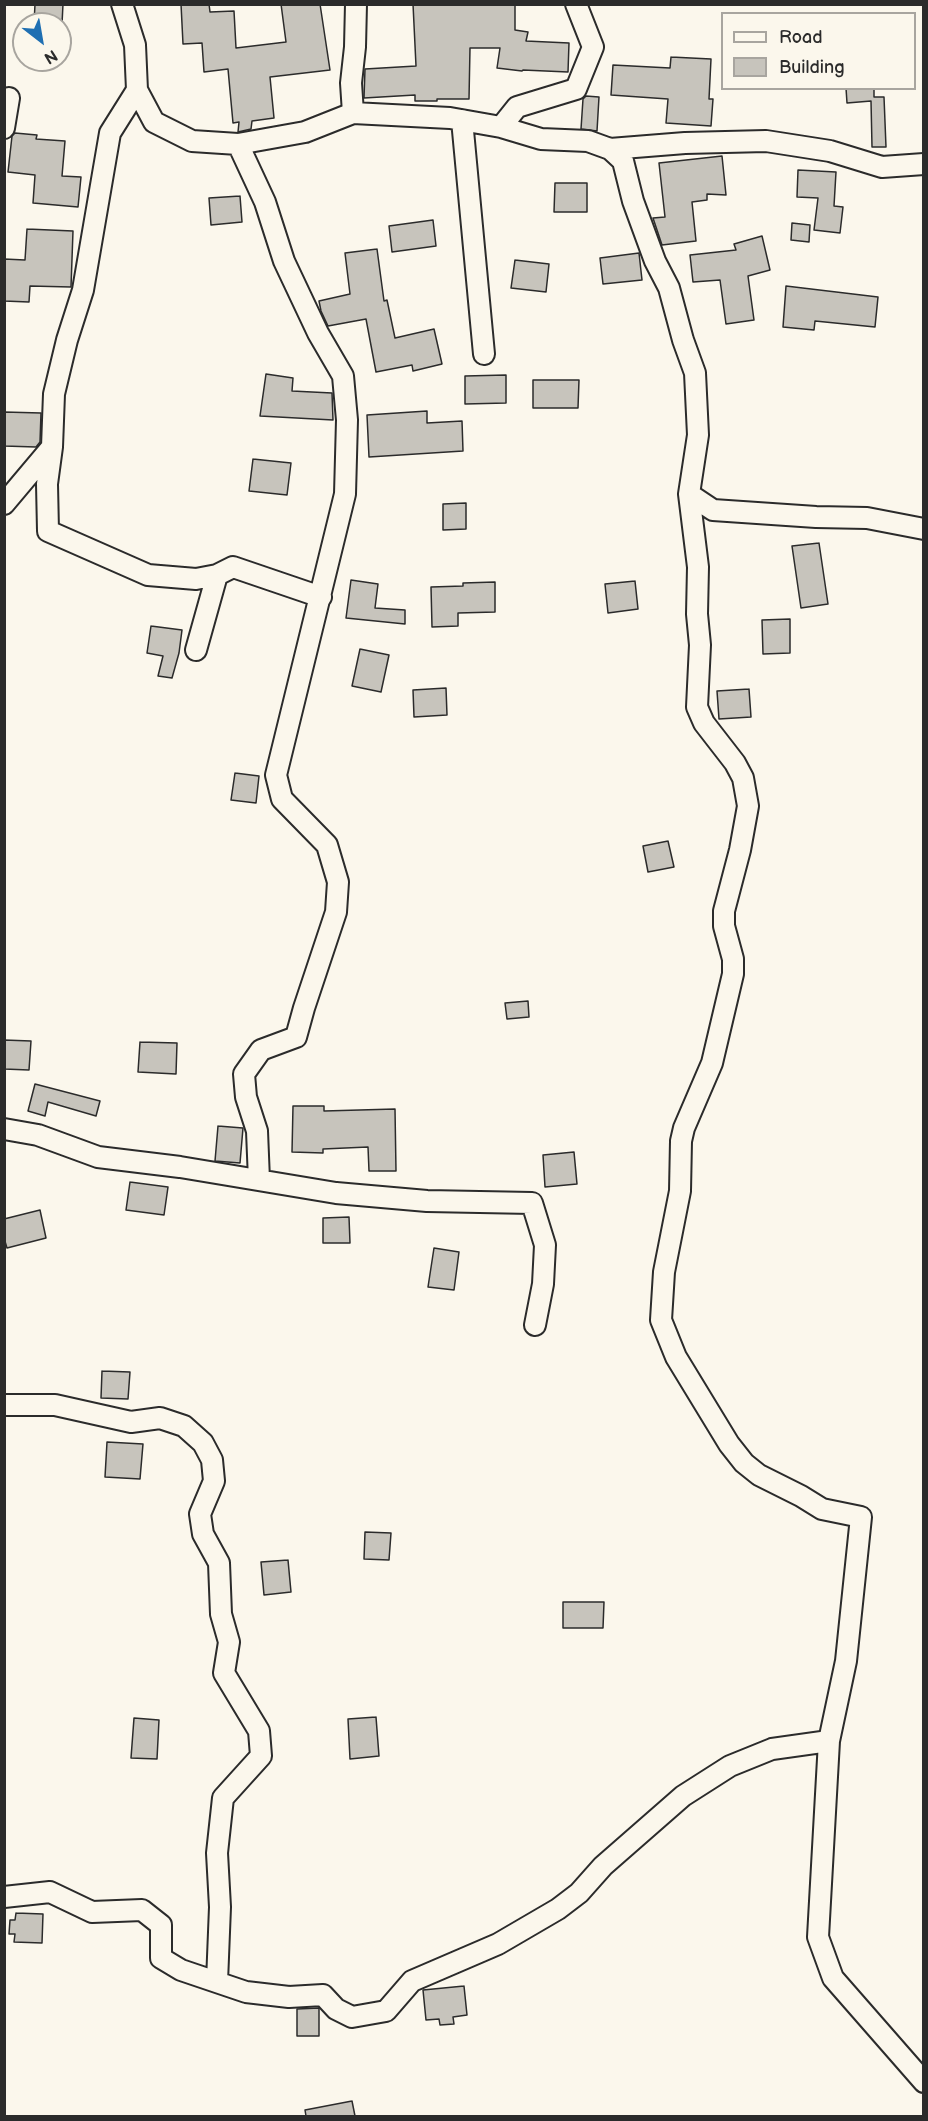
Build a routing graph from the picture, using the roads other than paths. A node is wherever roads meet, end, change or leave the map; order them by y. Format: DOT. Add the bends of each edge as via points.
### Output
graph roads {
  1 [pos="122,4"];
  2 [pos="356,4"];
  3 [pos="576,4"];
  4 [pos="137,90"];
  5 [pos="9,98"];
  6 [pos="353,113"];
  7 [pos="462,120"];
  8 [pos="501,127"];
  9 [pos="4,128"];
  10 [pos="238,144"];
  11 [pos="610,149"];
  12 [pos="924,164"];
  13 [pos="484,354"];
  14 [pos="52,447"];
  15 [pos="689,494"];
  16 [pos="4,504"];
  17 [pos="924,529"];
  18 [pos="217,575"];
  19 [pos="321,597"];
  20 [pos="195,651"];
  21 [pos="4,1129"];
  22 [pos="259,1180"];
  23 [pos="535,1325"];
  24 [pos="4,1405"];
  25 [pos="829,1741"];
  26 [pos="4,1897"];
  27 [pos="218,1982"];
  28 [pos="924,2082"];
  1 -- 4 [label="street" via="135,45"];
  2 -- 6 [label="street"];
  3 -- 8 [label="street" via="593,47 576,89 517,107"];
  4 -- 10 [label="street" via="154,122 192,141"];
  4 -- 14 [label="street" via="110,133 84,290 54,394"];
  5 -- 9 [label="street"];
  6 -- 7 [label="street"];
  6 -- 10 [label="street" via="305,132"];
  7 -- 8 [label="street"];
  7 -- 13 [label="street"];
  8 -- 11 [label="street" via="541,139 588,141"];
  10 -- 19 [label="street" via="265,202 284,261 343,376 347,420 345,494"];
  11 -- 12 [label="street" via="766,141 830,151 882,167"];
  11 -- 15 [label="street" via="623,161 633,201 669,288 695,373 698,435"];
  14 -- 16 [label="street"];
  14 -- 18 [label="street" via="47,483 48,531 148,575 196,579"];
  15 -- 17 [label="street" via="713,510 867,518"];
  15 -- 25 [label="street" via="698,567 697,707 743,778 748,806 724,911 733,974 711,1063 681,1141 680,1191 664,1272 661,1320 676,1357 744,1463 822,1509 861,1517 846,1661"];
  18 -- 19 [label="street" via="233,567"];
  18 -- 20 [label="street"];
  19 -- 22 [label="street" via="276,775 282,799 327,845 338,882 336,912 296,1037 261,1050 244,1074 246,1097 257,1131"];
  21 -- 22 [label="street" via="38,1135 98,1157"];
  22 -- 23 [label="street" via="427,1201 532,1203 545,1245"];
  24 -- 27 [label="street" via="56,1405 130,1422 160,1418 184,1426 204,1443 212,1460 214,1481 200,1514 202,1534 219,1563 221,1614 229,1642 224,1673 259,1731 261,1756 223,1798 217,1853"];
  25 -- 27 [label="street" via="772,1749 730,1766 683,1796 558,1909 498,1944 412,1981 386,2011 352,2017 336,2009 323,1995 290,1997 246,1992"];
  25 -- 28 [label="street" via="818,1937 833,1978"];
  26 -- 27 [label="street" via="50,1892 92,1912 142,1910 161,1925 161,1958 181,1970"];
}
